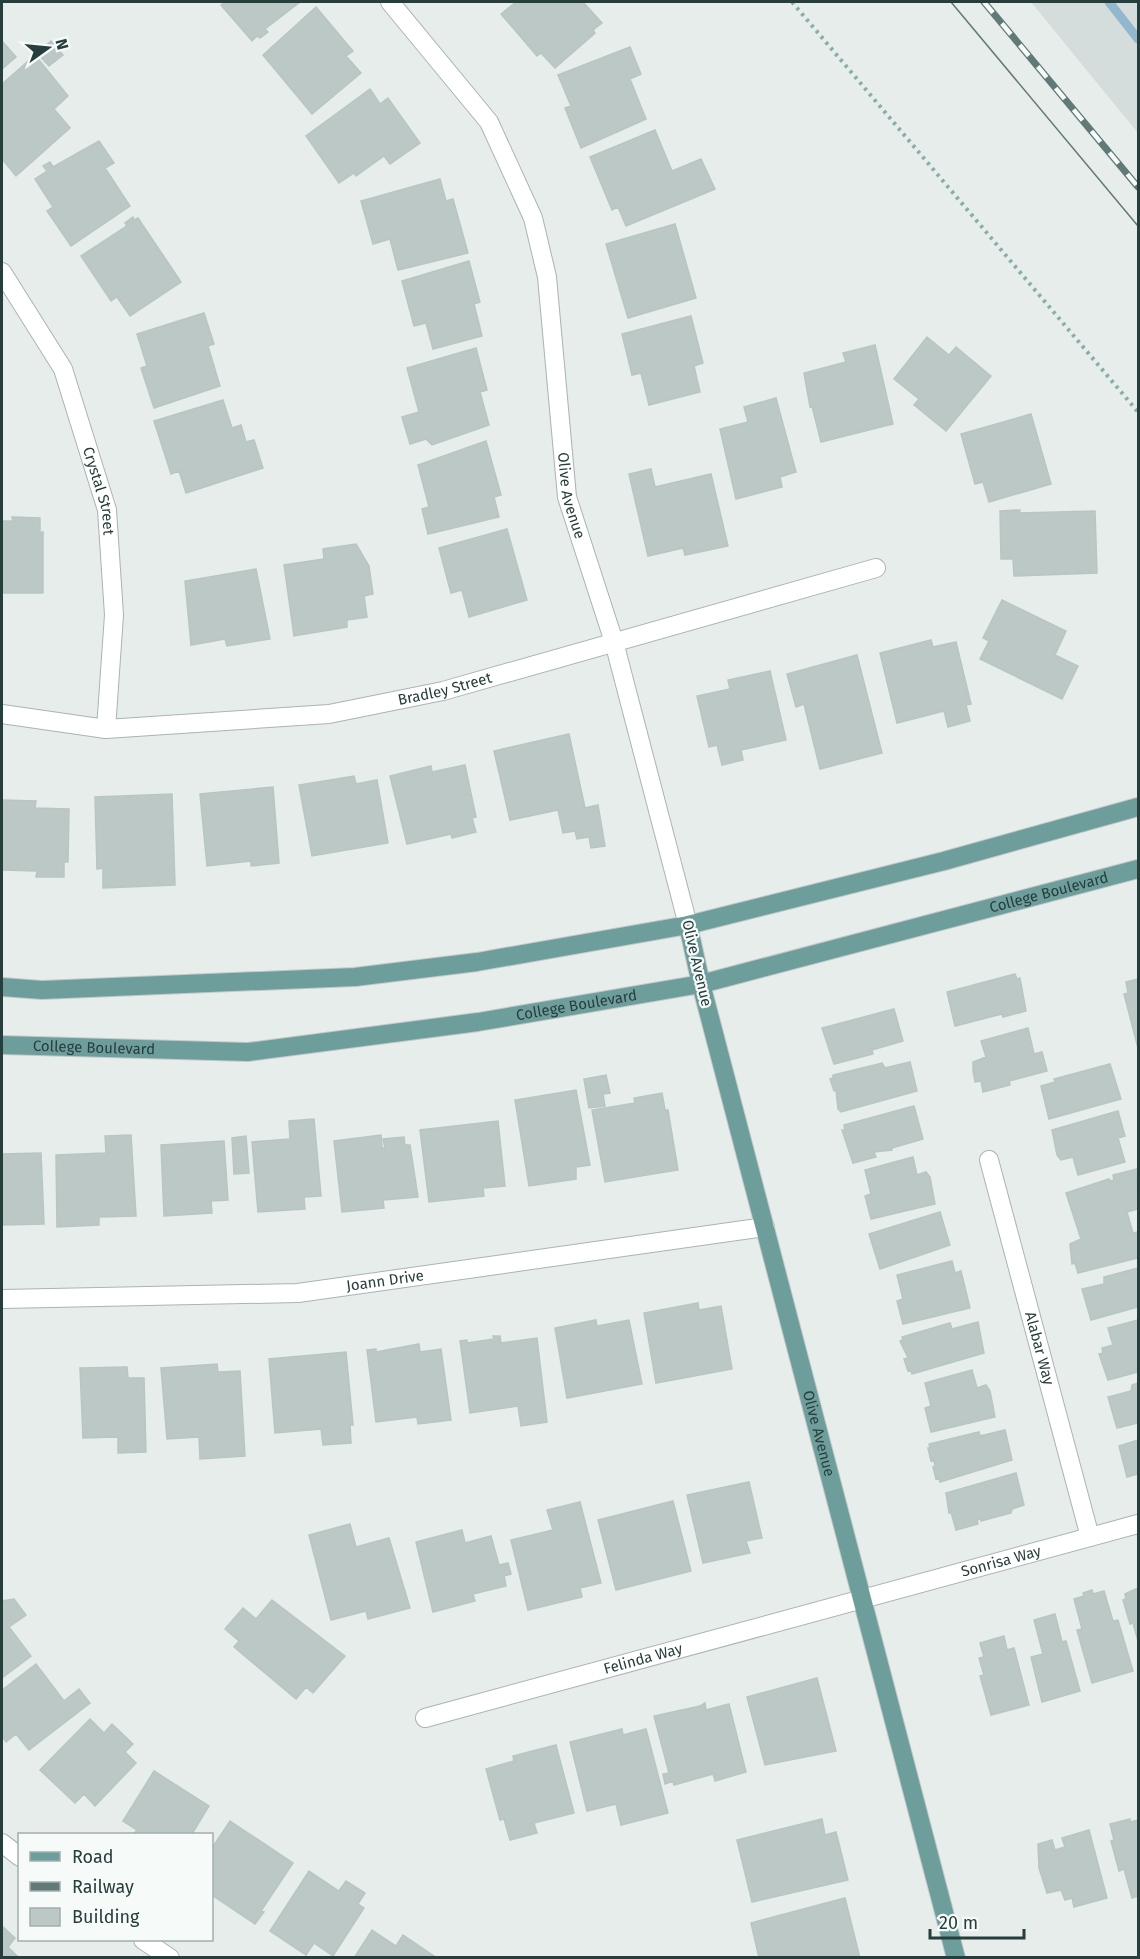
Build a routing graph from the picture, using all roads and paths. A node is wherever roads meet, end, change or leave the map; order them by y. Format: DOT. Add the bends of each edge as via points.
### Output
graph roads {
  1 [pos="390,2"];
  2 [pos="792,2"];
  3 [pos="2,272"];
  4 [pos="1138,412"];
  5 [pos="876,568"];
  6 [pos="614,642"];
  7 [pos="2,714"];
  8 [pos="106,729"];
  9 [pos="1138,807"];
  10 [pos="1138,869"];
  11 [pos="688,925"];
  12 [pos="701,984"];
  13 [pos="2,987"];
  14 [pos="2,1045"];
  15 [pos="989,1160"];
  16 [pos="765,1227"];
  17 [pos="2,1299"];
  18 [pos="1138,1524"];
  19 [pos="1090,1537"];
  20 [pos="863,1601"];
  21 [pos="425,1718"];
  22 [pos="2,1843"];
  23 [pos="18,1855"];
  24 [pos="144,1941"];
  25 [pos="170,1958"];
  26 [pos="957,1958"];
  1 -- 6 [label="street, Olive Avenue" via="489,122 533,218 547,277 567,497"];
  2 -- 4 [label="path"];
  3 -- 8 [label="street, Crystal Street" via="63,369 107,510 114,615"];
  5 -- 6 [label="street, Bradley Street"];
  6 -- 8 [label="street, Bradley Street" via="443,691 329,714"];
  6 -- 11 [label="street, Olive Avenue"];
  7 -- 8 [label="street, Bradley Street"];
  9 -- 11 [label="main road" via="944,861"];
  10 -- 12 [label="main road, College Boulevard"];
  11 -- 12 [label="main road, Olive Avenue"];
  11 -- 13 [label="main road" via="477,962 355,977 42,990"];
  12 -- 14 [label="main road, College Boulevard" via="478,1022 248,1052"];
  12 -- 16 [label="main road, Olive Avenue"];
  15 -- 19 [label="street, Alabar Way"];
  16 -- 17 [label="street, Joann Drive" via="298,1293"];
  16 -- 20 [label="main road, Olive Avenue"];
  18 -- 19 [label="street, Sonrisa Way"];
  19 -- 20 [label="street, Sonrisa Way"];
  20 -- 21 [label="street, Felinda Way"];
  20 -- 26 [label="main road, Olive Avenue"];
  22 -- 23 [label="street"];
  24 -- 25 [label="street"];
}
